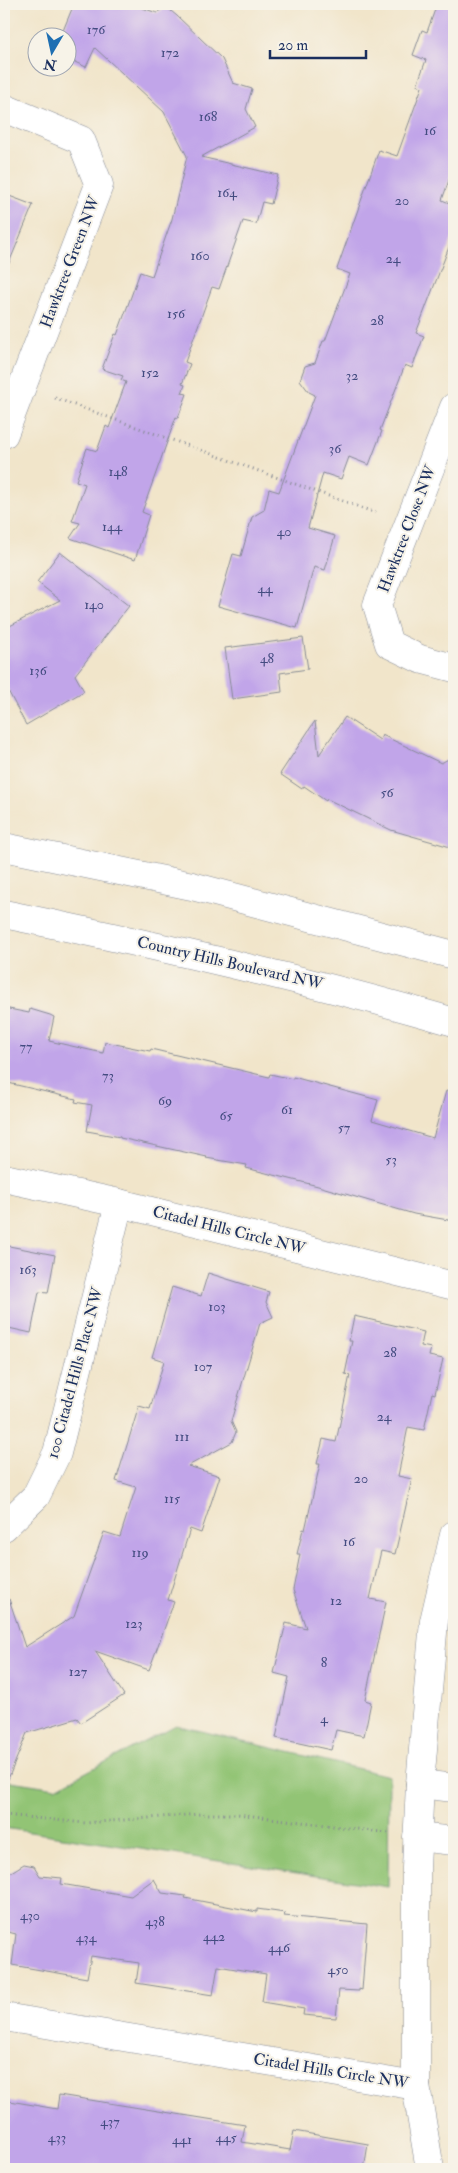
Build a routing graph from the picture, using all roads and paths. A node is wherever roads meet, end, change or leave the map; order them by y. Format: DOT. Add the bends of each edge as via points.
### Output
graph roads {
  1 [pos="4,108"];
  2 [pos="55,398"];
  3 [pos="454,407"];
  4 [pos="4,434"];
  5 [pos="382,514"];
  6 [pos="454,668"];
  7 [pos="4,847"];
  8 [pos="4,914"];
  9 [pos="454,955"];
  10 [pos="454,1022"];
  11 [pos="4,1178"];
  12 [pos="119,1203"];
  13 [pos="454,1286"];
  14 [pos="4,1527"];
  15 [pos="454,1536"];
  16 [pos="420,1784"];
  17 [pos="454,1788"];
  18 [pos="4,1815"];
  19 [pos="406,1835"];
  20 [pos="454,1841"];
  21 [pos="4,2018"];
  22 [pos="416,2086"];
  23 [pos="430,2169"];
  1 -- 4 [label="street, Hawktree Green NW" via="81,140 99,185"];
  2 -- 5 [label="path"];
  3 -- 6 [label="street, Hawktree Close NW" via="377,605 389,644 420,659"];
  7 -- 9 [label="street" via="192,886"];
  8 -- 10 [label="street, Country Hills Boulevard NW" via="140,941 328,986"];
  11 -- 12 [label="street, Citadel Hills Circle NW"];
  12 -- 13 [label="street, Citadel Hills Circle NW"];
  12 -- 14 [label="street, 100 Citadel Hills Place NW" via="56,1452 36,1496"];
  15 -- 16 [label="street, Citadel Hills Circle NW" via="434,1621"];
  16 -- 17 [label="street"];
  16 -- 19 [label="street, Citadel Hills Circle NW"];
  18 -- 19 [label="path" via="85,1824 238,1814"];
  19 -- 20 [label="street"];
  19 -- 22 [label="street, Citadel Hills Circle NW"];
  21 -- 22 [label="street, Citadel Hills Circle NW"];
  22 -- 23 [label="street"];
}
